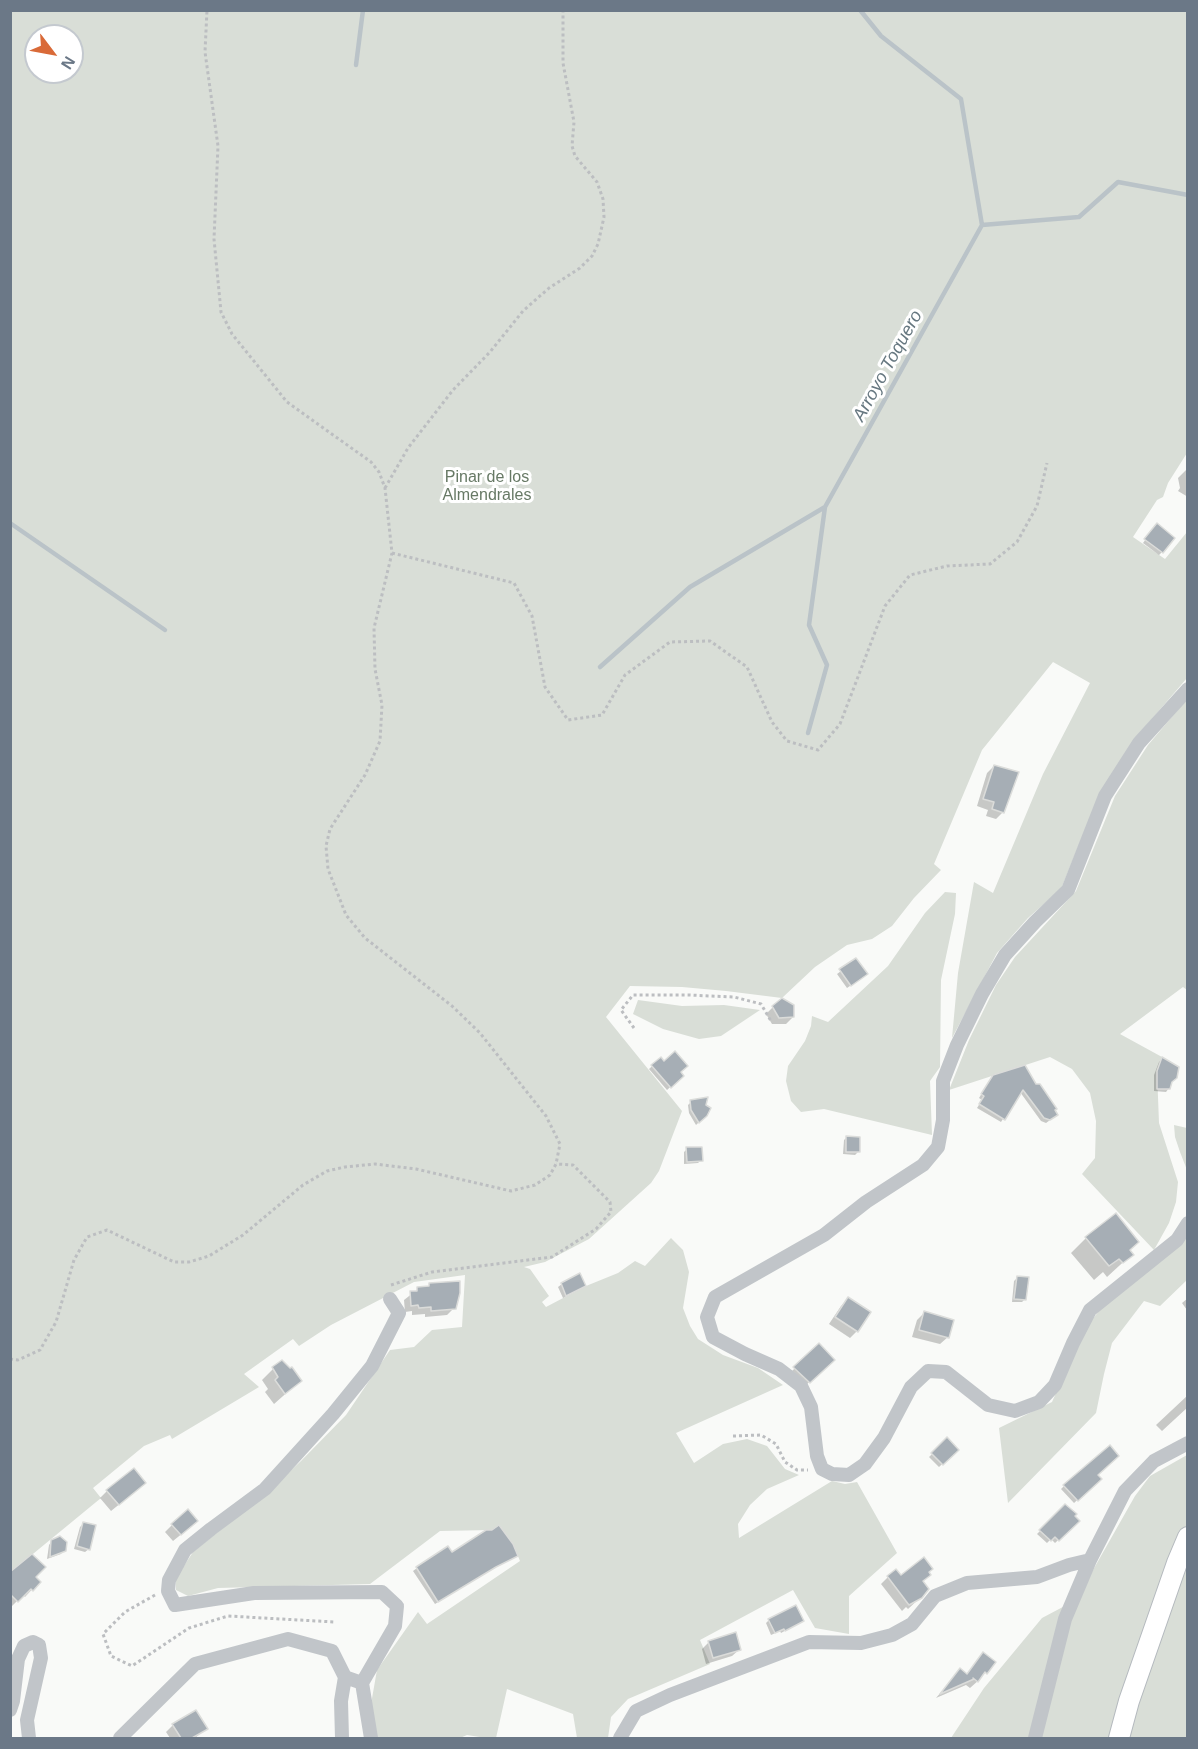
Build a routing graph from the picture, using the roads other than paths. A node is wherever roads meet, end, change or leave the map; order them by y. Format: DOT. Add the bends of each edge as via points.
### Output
graph roads {
  1 [pos="1188,689"];
  2 [pos="1188,1223"];
  3 [pos="390,1299"];
  4 [pos="1188,1443"];
  5 [pos="1188,1537"];
  6 [pos="1090,1560"];
  7 [pos="345,1677"];
  8 [pos="362,1683"];
  9 [pos="10,1710"];
  10 [pos="29,1738"];
  11 [pos="120,1738"];
  12 [pos="342,1738"];
  13 [pos="371,1738"];
  14 [pos="620,1738"];
  15 [pos="1035,1738"];
  16 [pos="1119,1738"];
  1 -- 2 [label="street" via="1139,743 1105,796 1068,890 1005,955 982,994 943,1081 938,1147 923,1165 824,1235 715,1297 706,1317 713,1337 779,1369 801,1386 811,1407 822,1469 849,1475 865,1464 911,1387 928,1371 946,1372 988,1405 1015,1411 1039,1402 1055,1385 1090,1310 1177,1240"];
  3 -- 8 [label="street" via="399,1313 372,1366 265,1489 185,1550 169,1580 168,1591 176,1605 254,1593 382,1592 398,1606 395,1626"];
  4 -- 6 [label="street" via="1154,1461 1125,1491"];
  5 -- 16 [label="main road"];
  6 -- 14 [label="street" via="1037,1577 968,1583 935,1596 912,1624 892,1635 861,1643 809,1642 636,1711"];
  6 -- 15 [label="street" via="1065,1619"];
  7 -- 8 [label="street"];
  7 -- 11 [label="street" via="332,1651 288,1639 195,1664"];
  7 -- 12 [label="street"];
  8 -- 13 [label="street"];
  9 -- 10 [label="street" via="18,1659 24,1646 33,1642 39,1645 42,1658 27,1720"];
}
